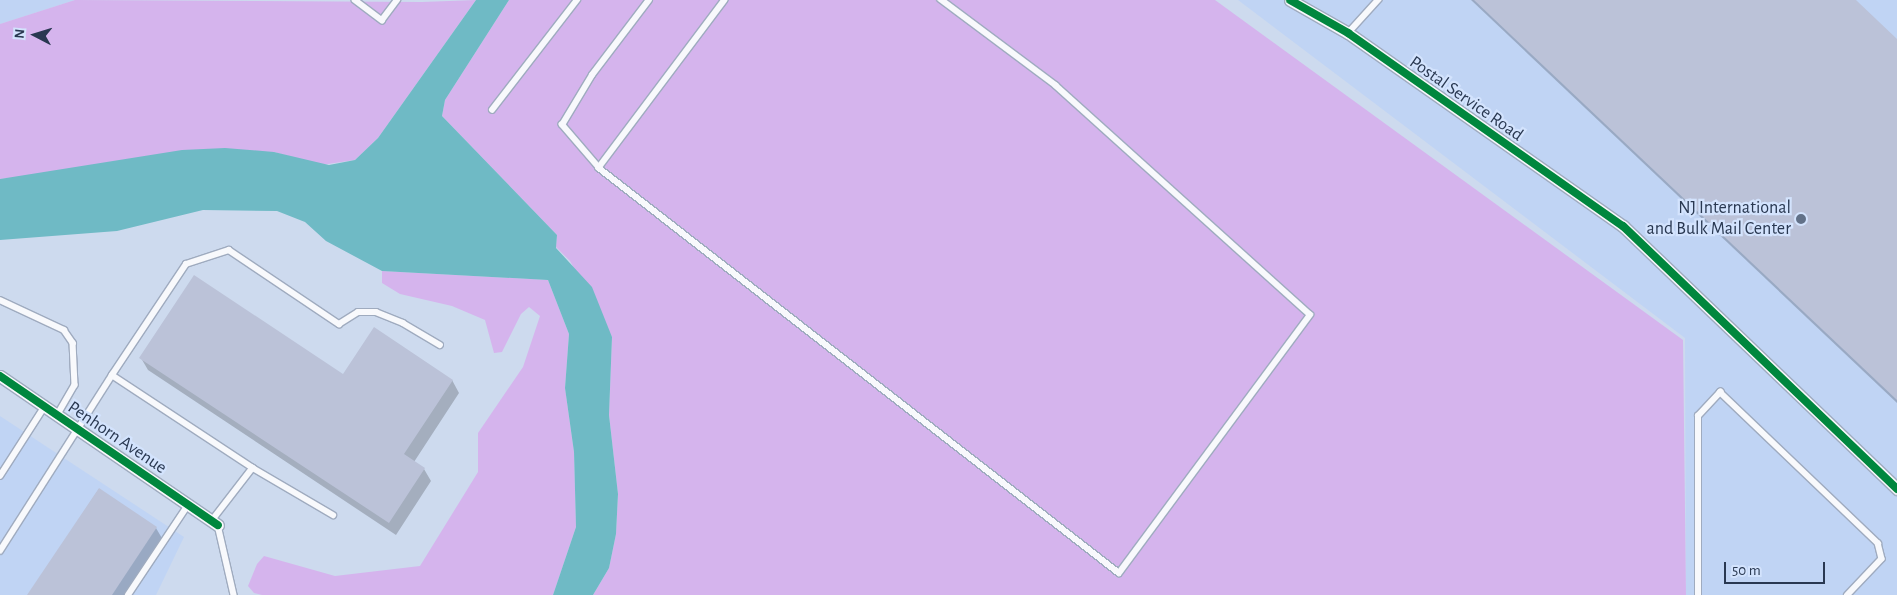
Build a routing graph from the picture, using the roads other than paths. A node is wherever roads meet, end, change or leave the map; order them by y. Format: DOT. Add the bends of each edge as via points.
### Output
graph roads {
  1 [pos="355,0"];
  2 [pos="397,0"];
  3 [pos="577,0"];
  4 [pos="649,0"];
  5 [pos="725,0"];
  6 [pos="941,0"];
  7 [pos="1290,0"];
  8 [pos="1378,0"];
  9 [pos="1348,33"];
  10 [pos="492,110"];
  11 [pos="599,168"];
  12 [pos="0,300"];
  13 [pos="440,345"];
  14 [pos="112,375"];
  15 [pos="0,376"];
  16 [pos="45,406"];
  17 [pos="58,415"];
  18 [pos="77,429"];
  19 [pos="252,468"];
  20 [pos="0,476"];
  21 [pos="1897,489"];
  22 [pos="188,505"];
  23 [pos="333,515"];
  24 [pos="215,523"];
  25 [pos="0,551"];
  26 [pos="128,595"];
  27 [pos="234,595"];
  28 [pos="1698,595"];
  29 [pos="1848,595"];
  1 -- 2 [label="lane" via="382,20"];
  3 -- 10 [label="lane"];
  4 -- 11 [label="lane" via="592,75 562,125"];
  5 -- 11 [label="lane"];
  6 -- 11 [label="lane" via="1056,86 1310,315 1119,573"];
  7 -- 9 [label="street, Postal Service Road"];
  8 -- 9 [label="lane"];
  9 -- 21 [label="street, Postal Service Road" via="1623,226"];
  12 -- 17 [label="lane" via="64,330 73,344 75,385"];
  13 -- 14 [label="lane" via="376,312 358,312 339,324 229,250 186,264"];
  14 -- 18 [label="lane"];
  14 -- 19 [label="lane"];
  15 -- 16 [label="street, Penhorn Avenue"];
  16 -- 17 [label="street, Penhorn Avenue"];
  16 -- 20 [label="lane"];
  17 -- 18 [label="street, Penhorn Avenue"];
  18 -- 22 [label="street, Penhorn Avenue"];
  18 -- 25 [label="lane"];
  19 -- 23 [label="lane"];
  19 -- 24 [label="lane"];
  22 -- 24 [label="street, Penhorn Avenue"];
  22 -- 26 [label="lane"];
  24 -- 27 [label="lane"];
  28 -- 29 [label="lane" via="1698,416 1720,392 1878,543 1882,560"];
}
